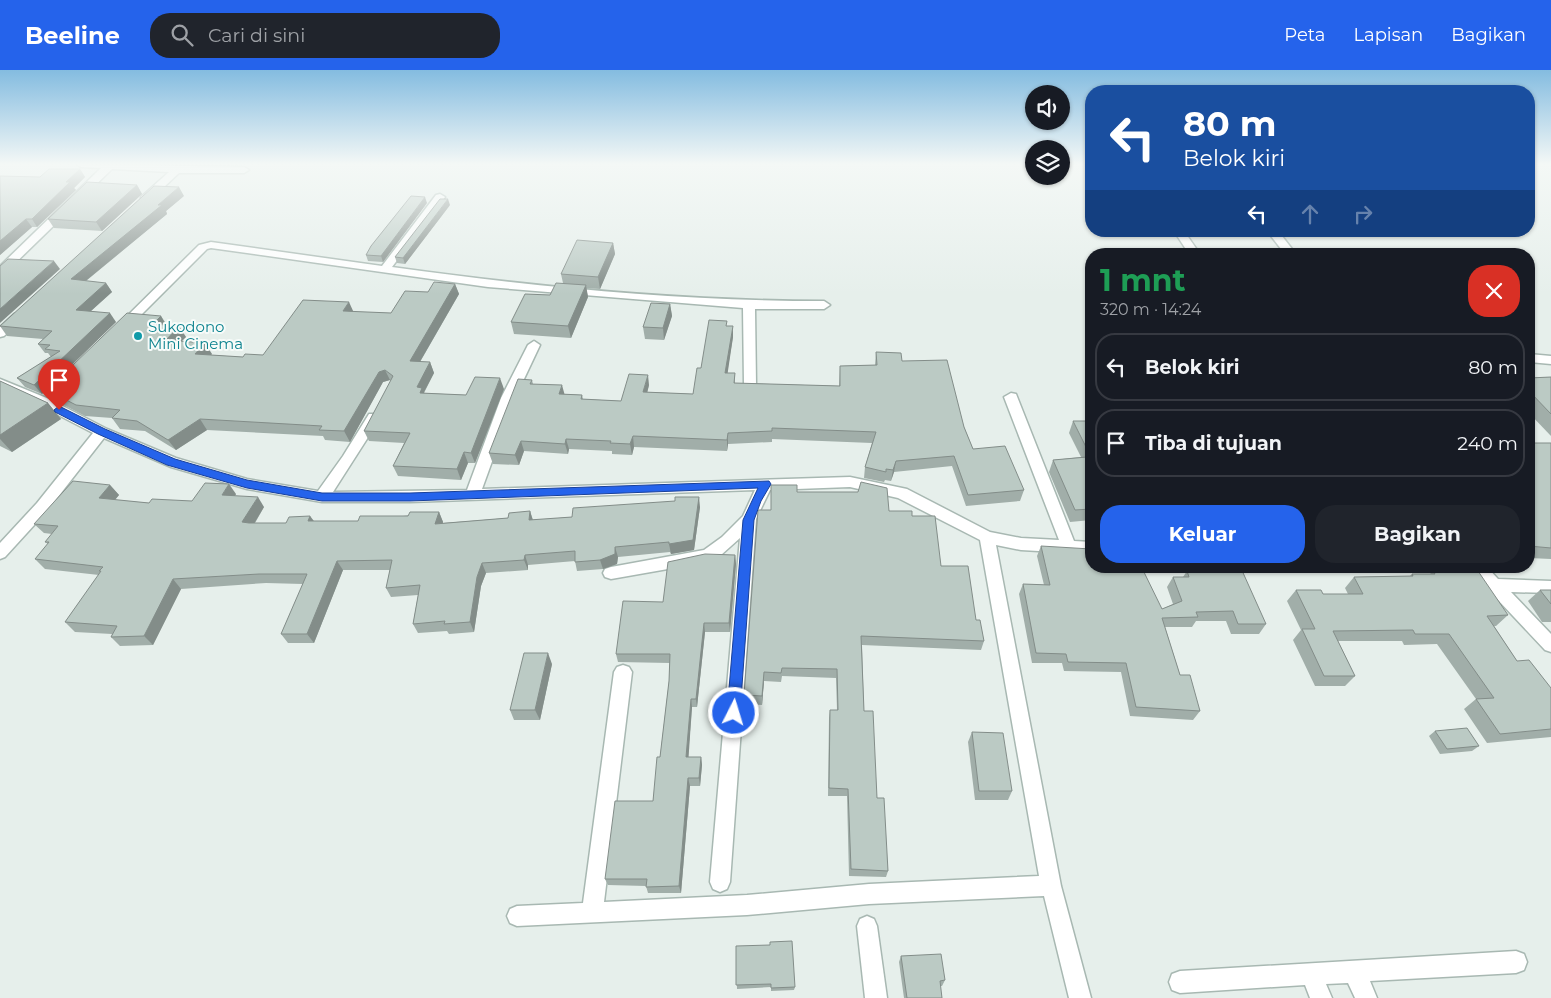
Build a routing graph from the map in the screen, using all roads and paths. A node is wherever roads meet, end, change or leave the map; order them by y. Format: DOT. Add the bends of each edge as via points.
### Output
graph roads {
  1 [pos="67,207"];
  2 [pos="432,207"];
  3 [pos="1182,237"];
  4 [pos="1277,237"];
  5 [pos="1191,248"];
  6 [pos="1286,248"];
  7 [pos="384,270"];
  8 [pos="0,272"];
  9 [pos="749,305"];
  10 [pos="824,305"];
  11 [pos="26,309"];
  12 [pos="0,333"];
  13 [pos="115,334"];
  14 [pos="534,345"];
  15 [pos="1535,359"];
  16 [pos="1551,360"];
  17 [pos="0,383"];
  18 [pos="750,385"];
  19 [pos="1011,397"];
  20 [pos="382,402"];
  21 [pos="102,432"];
  22 [pos="766,484"];
  23 [pos="473,494"];
  24 [pos="322,497"];
  25 [pos="749,520"];
  26 [pos="993,539"];
  27 [pos="1069,547"];
  28 [pos="1085,548"];
  29 [pos="0,553"];
  30 [pos="611,573"];
  31 [pos="1482,573"];
  32 [pos="1493,585"];
  33 [pos="1551,586"];
  34 [pos="1551,645"];
  35 [pos="623,672"];
  36 [pos="720,882"];
  37 [pos="1051,886"];
  38 [pos="592,912"];
  39 [pos="517,916"];
  40 [pos="866,926"];
  41 [pos="1516,962"];
  42 [pos="1354,972"];
  43 [pos="1310,974"];
  44 [pos="1180,982"];
  45 [pos="876,998"];
  46 [pos="1080,998"];
  47 [pos="1321,998"];
  48 [pos="1366,998"];
  1 -- 8 [label="street"];
  2 -- 7 [label="street"];
  3 -- 5 [label="street"];
  4 -- 6 [label="street"];
  7 -- 9 [label="street" via="563,291"];
  7 -- 13 [label="street" via="211,245 203,247"];
  9 -- 10 [label="street"];
  9 -- 18 [label="street"];
  11 -- 12 [label="street"];
  14 -- 23 [label="street" via="508,398"];
  15 -- 16 [label="street"];
  17 -- 21 [label="street" via="48,399"];
  19 -- 27 [label="street"];
  20 -- 24 [label="street" via="365,434"];
  21 -- 24 [label="street" via="171,462 247,484"];
  21 -- 29 [label="street"];
  22 -- 23 [label="street"];
  22 -- 25 [label="street"];
  22 -- 26 [label="street" via="850,482 874,486 902,493"];
  23 -- 24 [label="street"];
  25 -- 30 [label="street" via="714,553"];
  25 -- 36 [label="street"];
  26 -- 27 [label="street"];
  26 -- 37 [label="street"];
  27 -- 28 [label="street"];
  31 -- 32 [label="street"];
  32 -- 33 [label="street"];
  32 -- 34 [label="street"];
  35 -- 38 [label="street"];
  37 -- 38 [label="street"];
  37 -- 46 [label="street"];
  38 -- 39 [label="street"];
  40 -- 45 [label="street"];
  41 -- 42 [label="street"];
  42 -- 43 [label="street"];
  42 -- 48 [label="street"];
  43 -- 44 [label="street"];
  43 -- 47 [label="street"];
}
